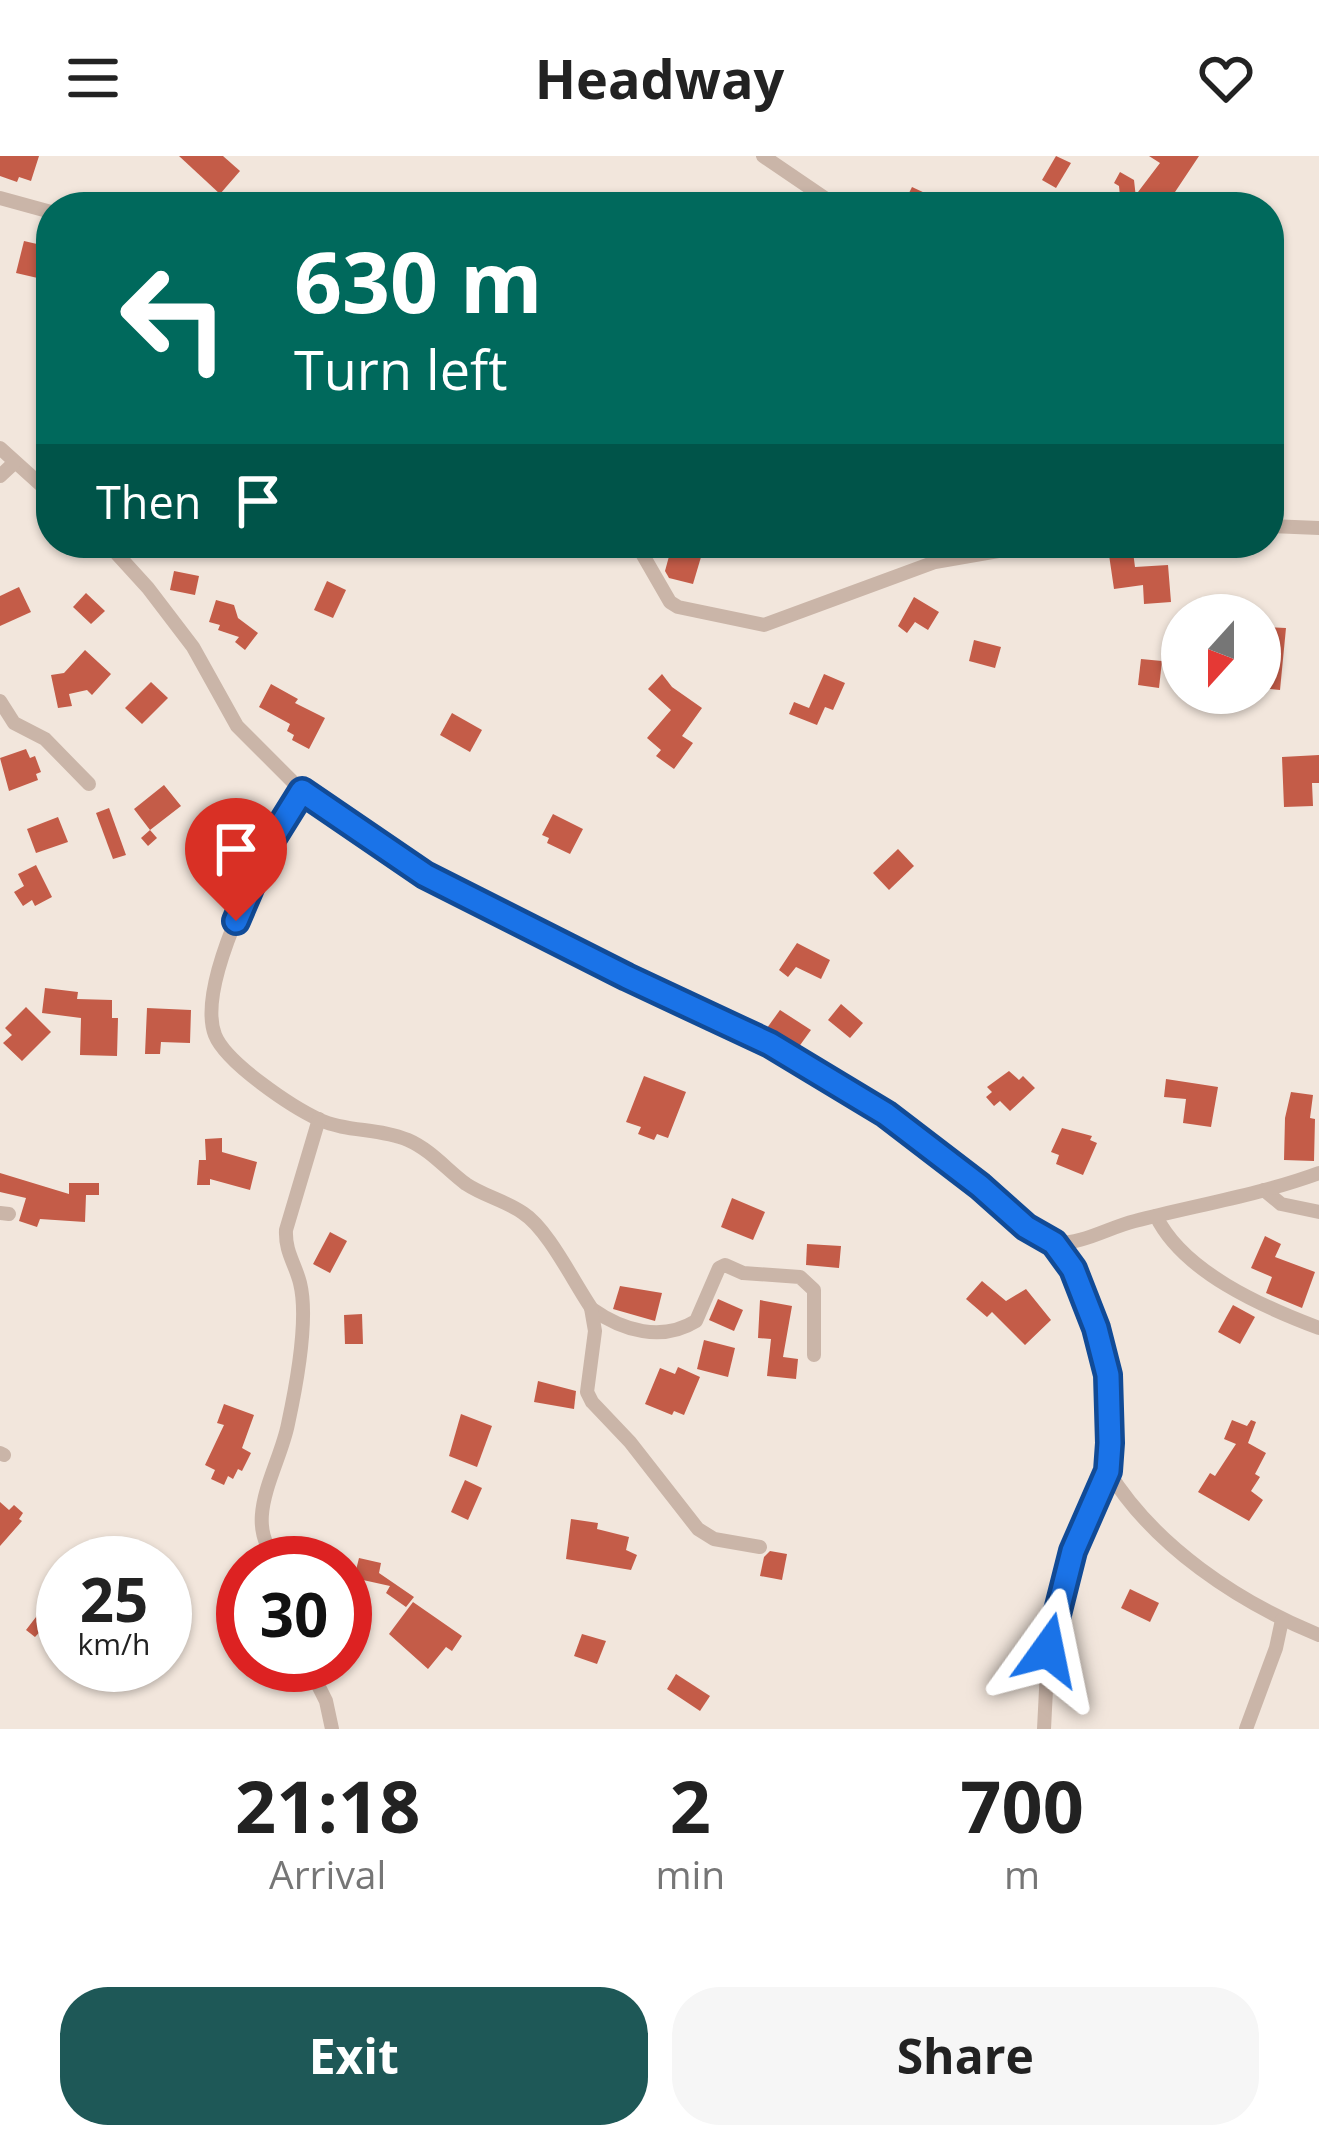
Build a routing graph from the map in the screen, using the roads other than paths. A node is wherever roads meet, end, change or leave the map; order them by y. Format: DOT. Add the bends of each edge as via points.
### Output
graph roads {
  1 [pos="763,156"];
  2 [pos="816,192"];
  3 [pos="0,198"];
  4 [pos="36,208"];
  5 [pos="0,448"];
  6 [pos="14,463"];
  7 [pos="0,476"];
  8 [pos="36,481"];
  9 [pos="1284,527"];
  10 [pos="1319,528"];
  11 [pos="120,558"];
  12 [pos="645,558"];
  13 [pos="958,558"];
  14 [pos="0,700"];
  15 [pos="88,784"];
  16 [pos="302,791"];
  17 [pos="319,1119"];
  18 [pos="1319,1173"];
  19 [pos="1264,1190"];
  20 [pos="1319,1212"];
  21 [pos="1156,1216"];
  22 [pos="1054,1243"];
  23 [pos="591,1308"];
  24 [pos="1319,1328"];
  25 [pos="814,1354"];
  26 [pos="1108,1471"];
  27 [pos="264,1536"];
  28 [pos="760,1547"];
  29 [pos="1282,1620"];
  30 [pos="1319,1635"];
  31 [pos="322,1692"];
  32 [pos="332,1729"];
  33 [pos="1044,1729"];
  34 [pos="1246,1729"];
  1 -- 2 [label="street"];
  3 -- 4 [label="street"];
  5 -- 6 [label="street"];
  6 -- 7 [label="street"];
  6 -- 8 [label="street"];
  9 -- 10 [label="street"];
  11 -- 16 [label="street" via="193,647 237,726"];
  12 -- 13 [label="street" via="678,608 764,625"];
  14 -- 15 [label="street" via="14,723 45,739"];
  16 -- 17 [label="street" via="236,921 211,1013 221,1048"];
  16 -- 22 [label="street" via="425,875 770,1044 886,1114"];
  17 -- 23 [label="street" via="410,1141 467,1185 522,1212"];
  17 -- 27 [label="street" via="286,1230 300,1284 300,1337"];
  18 -- 19 [label="street"];
  19 -- 20 [label="street" via="1281,1204"];
  19 -- 21 [label="street"];
  21 -- 22 [label="street"];
  21 -- 24 [label="street" via="1168,1240 1208,1271"];
  22 -- 26 [label="street" via="1073,1269 1108,1375"];
  23 -- 25 [label="street" via="643,1332 669,1332 697,1321 725,1265 800,1277 814,1290"];
  23 -- 28 [label="street" via="592,1402 698,1529"];
  26 -- 29 [label="street" via="1130,1506 1171,1543"];
  26 -- 33 [label="street" via="1058,1601"];
  29 -- 30 [label="street"];
  29 -- 34 [label="street"];
  31 -- 32 [label="street"];
}
